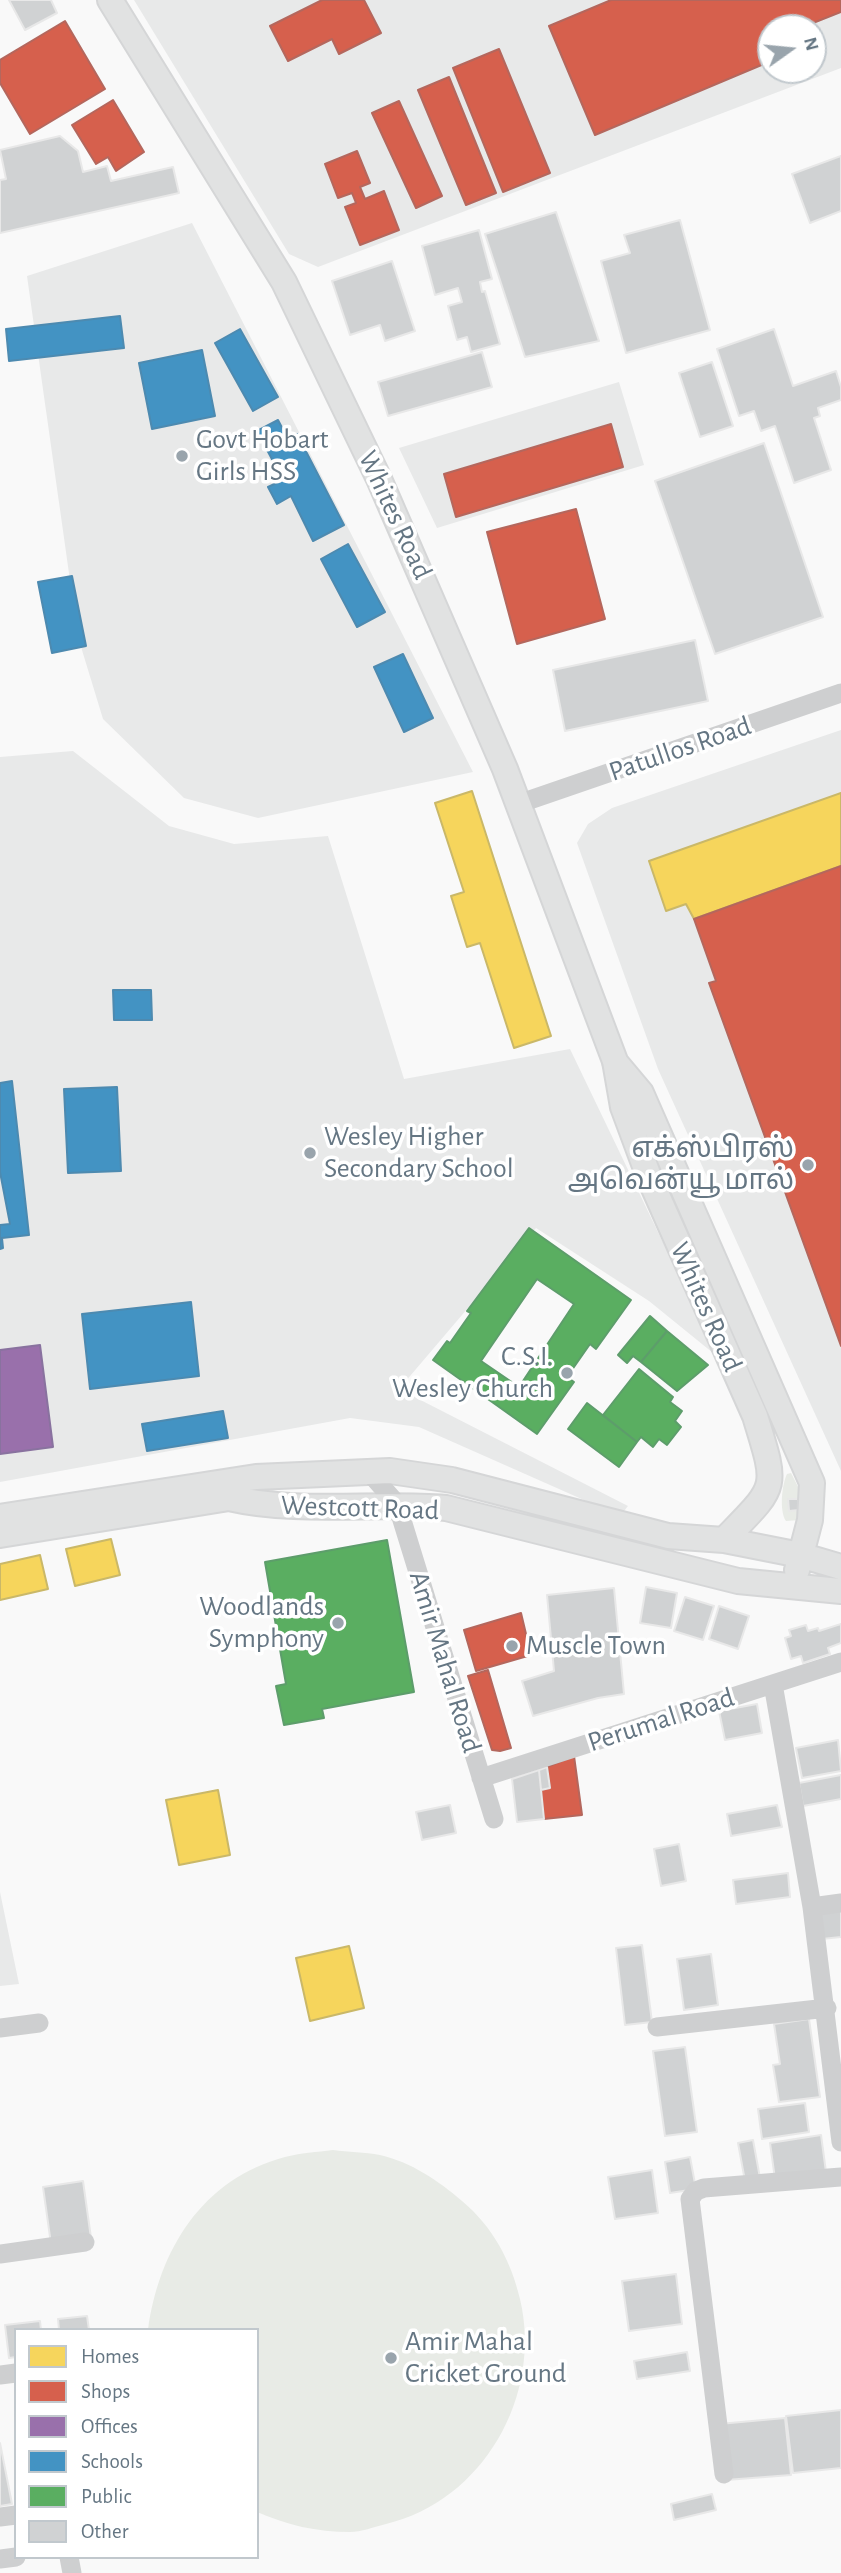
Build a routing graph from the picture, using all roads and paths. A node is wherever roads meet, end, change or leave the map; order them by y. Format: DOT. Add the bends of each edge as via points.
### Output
graph roads {
  1 [pos="110,0"];
  2 [pos="841,693"];
  3 [pos="518,804"];
  4 [pos="615,1061"];
  5 [pos="369,1472"];
  6 [pos="397,1504"];
  7 [pos="0,1517"];
  8 [pos="0,1535"];
  9 [pos="724,1540"];
  10 [pos="800,1555"];
  11 [pos="841,1567"];
  12 [pos="794,1586"];
  13 [pos="841,1591"];
  14 [pos="841,1662"];
  15 [pos="773,1684"];
  16 [pos="481,1778"];
  17 [pos="494,1819"];
  18 [pos="841,1903"];
  19 [pos="812,1907"];
  20 [pos="827,2008"];
  21 [pos="39,2023"];
  22 [pos="657,2027"];
  23 [pos="0,2028"];
  24 [pos="841,2142"];
  25 [pos="841,2177"];
  26 [pos="85,2242"];
  27 [pos="0,2254"];
  28 [pos="724,2474"];
  1 -- 3 [label="main road, Whites Road" via="284,282 435,603"];
  2 -- 3 [label="street, Patullos Road"];
  3 -- 4 [label="main road, Whites Road"];
  4 -- 9 [label="main road, Whites Road" via="623,1107 649,1177 755,1416 767,1453 771,1475 767,1495"];
  4 -- 10 [label="main road, Whites Road" via="641,1093 811,1483 810,1520"];
  5 -- 6 [label="street"];
  5 -- 7 [label="main road, Westcott Road" via="256,1477"];
  5 -- 9 [label="main road, Westcott Road" via="452,1480 668,1536"];
  6 -- 8 [label="main road, Westcott Road" via="260,1505 229,1498"];
  6 -- 12 [label="main road, Westcott Road" via="446,1508 738,1581"];
  6 -- 16 [label="street, Amir Mahal Road"];
  9 -- 10 [label="main road, Westcott Road"];
  10 -- 11 [label="main road, Westcott Road"];
  10 -- 12 [label="main road"];
  12 -- 13 [label="main road, Westcott Road"];
  14 -- 15 [label="street, Perumal Road"];
  15 -- 16 [label="street, Perumal Road"];
  15 -- 19 [label="street"];
  16 -- 17 [label="street, Amir Mahal Road"];
  18 -- 19 [label="street"];
  19 -- 20 [label="street"];
  20 -- 22 [label="street"];
  20 -- 24 [label="street"];
  21 -- 23 [label="street"];
  25 -- 28 [label="street" via="704,2188 690,2199"];
  26 -- 27 [label="street"];
}
